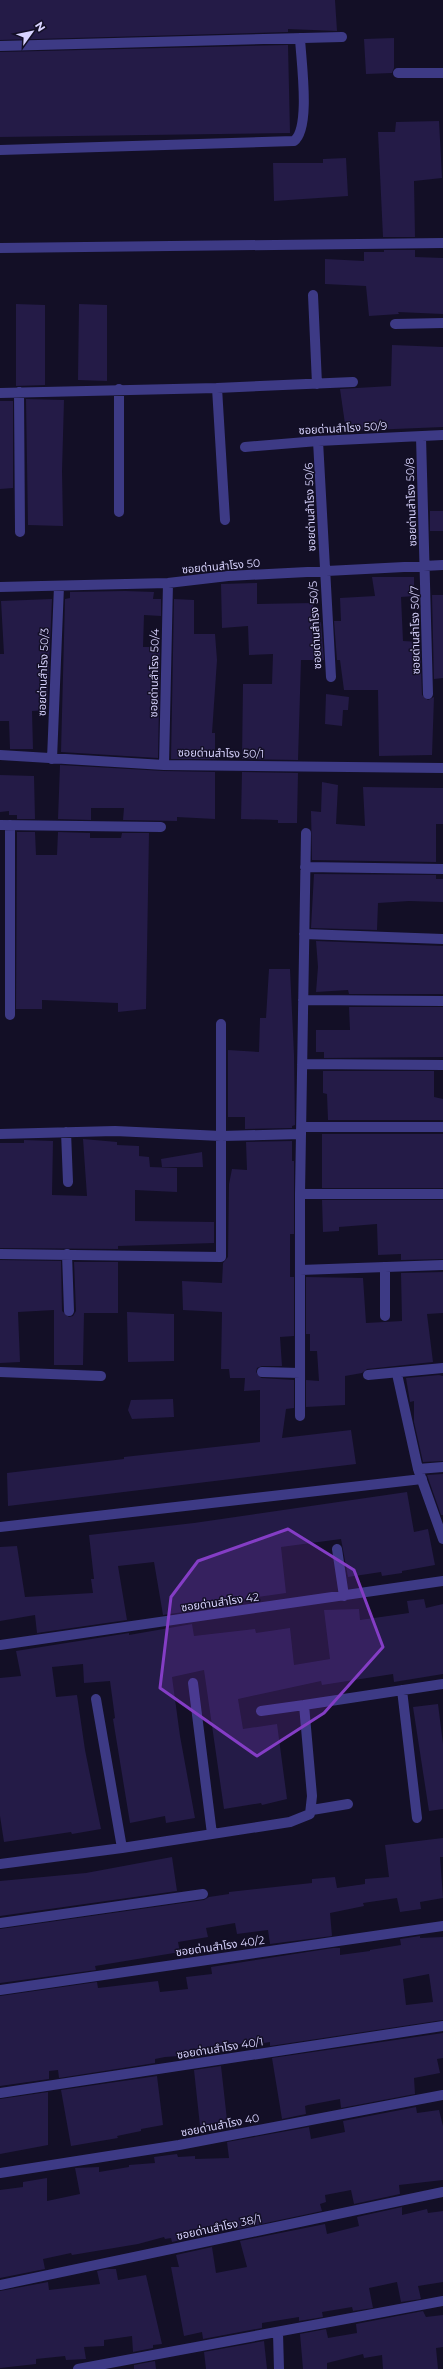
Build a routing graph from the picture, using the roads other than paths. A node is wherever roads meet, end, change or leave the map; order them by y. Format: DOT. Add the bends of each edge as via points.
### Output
graph roads {
  1 [pos="342,37"];
  2 [pos="300,38"];
  3 [pos="0,46"];
  4 [pos="398,73"];
  5 [pos="443,73"];
  6 [pos="0,150"];
  7 [pos="443,243"];
  8 [pos="0,248"];
  9 [pos="313,295"];
  10 [pos="443,323"];
  11 [pos="395,324"];
  12 [pos="352,382"];
  13 [pos="318,384"];
  14 [pos="119,388"];
  15 [pos="218,388"];
  16 [pos="0,392"];
  17 [pos="19,392"];
  18 [pos="443,436"];
  19 [pos="421,437"];
  20 [pos="318,441"];
  21 [pos="245,447"];
  22 [pos="119,512"];
  23 [pos="225,520"];
  24 [pos="20,532"];
  25 [pos="443,565"];
  26 [pos="425,566"];
  27 [pos="324,572"];
  28 [pos="168,583"];
  29 [pos="59,586"];
  30 [pos="0,587"];
  31 [pos="331,677"];
  32 [pos="428,694"];
  33 [pos="0,755"];
  34 [pos="52,759"];
  35 [pos="164,764"];
  36 [pos="443,768"];
  37 [pos="5,825"];
  38 [pos="161,827"];
  39 [pos="306,833"];
  40 [pos="305,867"];
  41 [pos="443,869"];
  42 [pos="304,934"];
  43 [pos="443,938"];
  44 [pos="303,1000"];
  45 [pos="443,1002"];
  46 [pos="10,1015"];
  47 [pos="221,1024"];
  48 [pos="302,1064"];
  49 [pos="443,1065"];
  50 [pos="443,1128"];
  51 [pos="301,1130"];
  52 [pos="66,1132"];
  53 [pos="0,1134"];
  54 [pos="221,1136"];
  55 [pos="68,1182"];
  56 [pos="300,1194"];
  57 [pos="443,1194"];
  58 [pos="0,1254"];
  59 [pos="67,1254"];
  60 [pos="443,1265"];
  61 [pos="385,1267"];
  62 [pos="300,1270"];
  63 [pos="70,1311"];
  64 [pos="385,1316"];
  65 [pos="443,1368"];
  66 [pos="0,1372"];
  67 [pos="262,1372"];
  68 [pos="300,1373"];
  69 [pos="397,1374"];
  70 [pos="368,1375"];
  71 [pos="101,1376"];
  72 [pos="300,1416"];
  73 [pos="443,1467"];
  74 [pos="420,1474"];
  75 [pos="0,1528"];
  76 [pos="443,1539"];
  77 [pos="337,1549"];
  78 [pos="443,1581"];
  79 [pos="344,1596"];
  80 [pos="0,1645"];
  81 [pos="193,1683"];
  82 [pos="443,1684"];
  83 [pos="402,1690"];
  84 [pos="96,1699"];
  85 [pos="304,1705"];
  86 [pos="261,1711"];
  87 [pos="348,1804"];
  88 [pos="312,1810"];
  89 [pos="417,1818"];
  90 [pos="212,1834"];
  91 [pos="122,1848"];
  92 [pos="0,1864"];
  93 [pos="203,1894"];
  94 [pos="0,1924"];
  95 [pos="443,1926"];
  96 [pos="0,1990"];
  97 [pos="443,2026"];
  98 [pos="0,2093"];
  99 [pos="443,2095"];
  100 [pos="0,2173"];
  101 [pos="443,2192"];
  102 [pos="0,2285"];
  103 [pos="443,2301"];
  104 [pos="278,2333"];
  105 [pos="78,2369"];
  106 [pos="279,2369"];
  1 -- 2 [label="street"];
  2 -- 3 [label="street"];
  2 -- 6 [label="street" via="304,114 302,131 294,141"];
  4 -- 5 [label="street"];
  7 -- 8 [label="street"];
  9 -- 13 [label="street"];
  10 -- 11 [label="street"];
  12 -- 13 [label="street"];
  13 -- 15 [label="street"];
  14 -- 15 [label="street"];
  14 -- 17 [label="street"];
  14 -- 22 [label="street"];
  15 -- 23 [label="street"];
  16 -- 17 [label="street"];
  17 -- 24 [label="street"];
  18 -- 19 [label="street, ซอยด่านสำโรง 50/9"];
  19 -- 20 [label="street, ซอยด่านสำโรง 50/9"];
  19 -- 26 [label="street, ซอยด่านสำโรง 50/8"];
  20 -- 21 [label="street, ซอยด่านสำโรง 50/9"];
  20 -- 27 [label="street, ซอยด่านสำโรง 50/6"];
  25 -- 26 [label="street, ซอยด่านสำโรง 50"];
  26 -- 27 [label="street, ซอยด่านสำโรง 50"];
  26 -- 32 [label="street, ซอยด่านสำโรง 50/7"];
  27 -- 28 [label="street, ซอยด่านสำโรง 50" via="228,576"];
  27 -- 31 [label="street, ซอยด่านสำโรง 50/5"];
  28 -- 29 [label="street, ซอยด่านสำโรง 50"];
  28 -- 35 [label="street, ซอยด่านสำโรง 50/4"];
  29 -- 30 [label="street, ซอยด่านสำโรง 50"];
  29 -- 34 [label="street, ซอยด่านสำโรง 50/3"];
  33 -- 34 [label="street, ซอยด่านสำโรง 50/1"];
  34 -- 35 [label="street, ซอยด่านสำโรง 50/1"];
  35 -- 36 [label="street, ซอยด่านสำโรง 50/1"];
  37 -- 38 [label="street"];
  37 -- 46 [label="street"];
  39 -- 40 [label="street"];
  40 -- 41 [label="street"];
  40 -- 42 [label="street"];
  42 -- 43 [label="street"];
  42 -- 44 [label="street"];
  44 -- 45 [label="street"];
  44 -- 48 [label="street"];
  47 -- 54 [label="street"];
  48 -- 49 [label="street"];
  48 -- 51 [label="street"];
  50 -- 51 [label="street"];
  51 -- 54 [label="street"];
  51 -- 56 [label="street"];
  52 -- 53 [label="street"];
  52 -- 54 [label="street" via="115,1131"];
  52 -- 55 [label="street"];
  54 -- 59 [label="street" via="221,1257"];
  56 -- 57 [label="street"];
  56 -- 62 [label="street"];
  58 -- 59 [label="street"];
  59 -- 63 [label="street"];
  60 -- 61 [label="street"];
  61 -- 62 [label="street"];
  61 -- 64 [label="street"];
  62 -- 68 [label="street"];
  65 -- 69 [label="street"];
  66 -- 71 [label="street"];
  67 -- 68 [label="street"];
  68 -- 72 [label="street"];
  69 -- 70 [label="street"];
  69 -- 74 [label="street"];
  73 -- 74 [label="street"];
  74 -- 75 [label="street"];
  74 -- 76 [label="street"];
  77 -- 79 [label="street"];
  78 -- 79 [label="street, ซอยด่านสำโรง 42"];
  79 -- 80 [label="street, ซอยด่านสำโรง 42"];
  81 -- 90 [label="street"];
  82 -- 83 [label="street"];
  83 -- 85 [label="street"];
  83 -- 89 [label="street"];
  84 -- 91 [label="street"];
  85 -- 86 [label="street"];
  85 -- 88 [label="street"];
  87 -- 88 [label="street"];
  88 -- 90 [label="street" via="303,1819"];
  90 -- 91 [label="street"];
  91 -- 92 [label="street"];
  93 -- 94 [label="street"];
  95 -- 96 [label="street, ซอยด่านสำโรง 40/2"];
  97 -- 98 [label="street, ซอยด่านสำโรง 40/1"];
  99 -- 100 [label="street, ซอยด่านสำโรง 40" via="179,2145"];
  101 -- 102 [label="street, ซอยด่านสำโรง 38/1"];
  103 -- 104 [label="street"];
  104 -- 105 [label="street"];
  104 -- 106 [label="street"];
}
